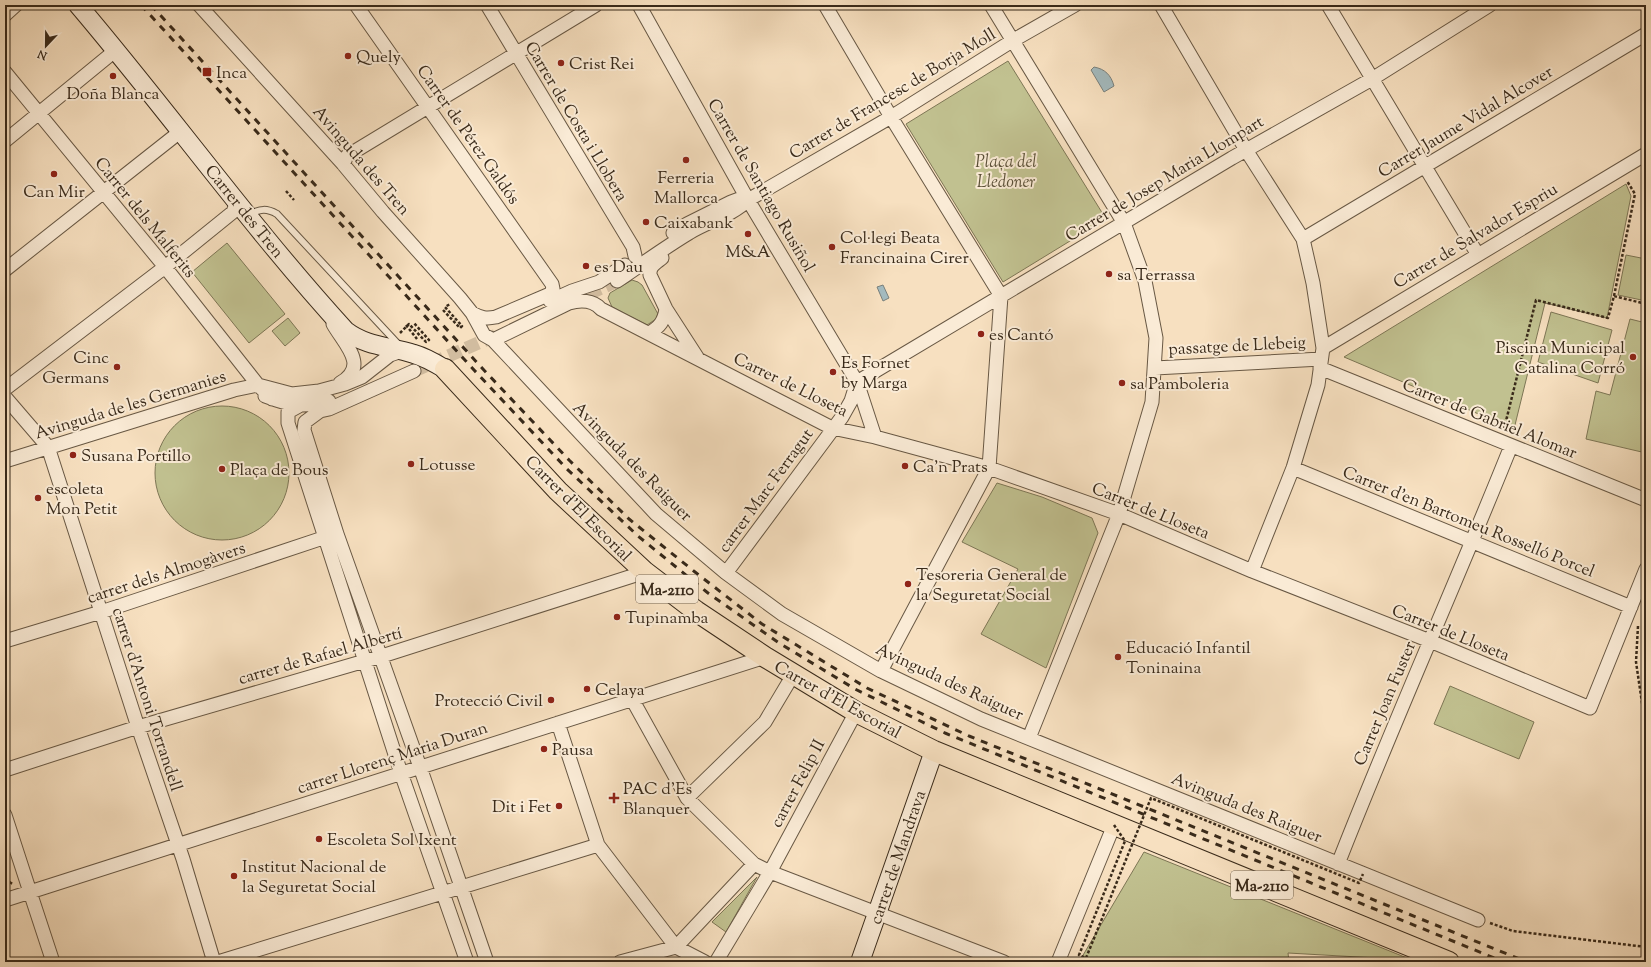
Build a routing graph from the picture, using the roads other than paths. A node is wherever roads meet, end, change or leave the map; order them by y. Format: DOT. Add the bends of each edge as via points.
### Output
graph roads {
  1 [pos="16,5"];
  2 [pos="78,5"];
  3 [pos="198,5"];
  4 [pos="356,5"];
  5 [pos="487,5"];
  6 [pos="596,5"];
  7 [pos="639,5"];
  8 [pos="825,5"];
  9 [pos="991,5"];
  10 [pos="1075,5"];
  11 [pos="1161,5"];
  12 [pos="1328,5"];
  13 [pos="1490,5"];
  14 [pos="5,15"];
  15 [pos="1646,34"];
  16 [pos="1012,41"];
  17 [pos="116,50"];
  18 [pos="516,54"];
  19 [pos="5,72"];
  20 [pos="1372,79"];
  21 [pos="428,107"];
  22 [pos="39,113"];
  23 [pos="891,117"];
  24 [pos="181,131"];
  25 [pos="5,141"];
  26 [pos="1246,150"];
  27 [pos="1646,154"];
  28 [pos="343,164"];
  29 [pos="1424,166"];
  30 [pos="103,193"];
  31 [pos="748,200"];
  32 [pos="242,209"];
  33 [pos="733,212"];
  34 [pos="1124,222"];
  35 [pos="1303,238"];
  36 [pos="1478,255"];
  37 [pos="635,256"];
  38 [pos="165,267"];
  39 [pos="5,270"];
  40 [pos="617,281"];
  41 [pos="599,282"];
  42 [pos="1001,296"];
  43 [pos="592,302"];
  44 [pos="666,309"];
  45 [pos="328,311"];
  46 [pos="472,313"];
  47 [pos="496,326"];
  48 [pos="649,333"];
  49 [pos="494,340"];
  50 [pos="697,357"];
  51 [pos="1321,358"];
  52 [pos="409,363"];
  53 [pos="1155,368"];
  54 [pos="445,369"];
  55 [pos="856,382"];
  56 [pos="258,385"];
  57 [pos="334,386"];
  58 [pos="242,389"];
  59 [pos="5,390"];
  60 [pos="5,397"];
  61 [pos="272,398"];
  62 [pos="299,406"];
  63 [pos="832,428"];
  64 [pos="875,437"];
  65 [pos="1506,444"];
  66 [pos="48,447"];
  67 [pos="5,461"];
  68 [pos="989,468"];
  69 [pos="1293,468"];
  70 [pos="1646,500"];
  71 [pos="1119,514"];
  72 [pos="337,534"];
  73 [pos="325,538"];
  74 [pos="1472,542"];
  75 [pos="1646,570"];
  76 [pos="1252,571"];
  77 [pos="645,572"];
  78 [pos="726,573"];
  79 [pos="1631,607"];
  80 [pos="101,612"];
  81 [pos="5,641"];
  82 [pos="1430,641"];
  83 [pos="382,656"];
  84 [pos="764,657"];
  85 [pos="365,661"];
  86 [pos="881,671"];
  87 [pos="793,675"];
  88 [pos="632,699"];
  89 [pos="856,712"];
  90 [pos="558,723"];
  91 [pos="138,727"];
  92 [pos="1028,738"];
  93 [pos="934,751"];
  94 [pos="420,767"];
  95 [pos="5,770"];
  96 [pos="401,773"];
  97 [pos="687,798"];
  98 [pos="5,815"];
  99 [pos="1114,824"];
  100 [pos="178,844"];
  101 [pos="598,845"];
  102 [pos="754,864"];
  103 [pos="1338,864"];
  104 [pos="770,872"];
  105 [pos="461,886"];
  106 [pos="30,892"];
  107 [pos="443,893"];
  108 [pos="5,900"];
  109 [pos="878,914"];
  110 [pos="1478,920"];
  111 [pos="676,947"];
  112 [pos="54,962"];
  113 [pos="214,962"];
  114 [pos="218,962"];
  115 [pos="467,962"];
  116 [pos="487,962"];
  117 [pos="620,962"];
  118 [pos="705,962"];
  119 [pos="716,962"];
  120 [pos="860,962"];
  121 [pos="1004,962"];
  122 [pos="1058,962"];
  123 [pos="1450,962"];
  1 -- 14 [label="street"];
  2 -- 17 [label="main road, Carrer des Tren / Ma-2110"];
  3 -- 28 [label="street, Avinguda des Tren"];
  4 -- 21 [label="street, Carrer de Pérez Galdós"];
  5 -- 18 [label="street, Carrer de Costa i Llobera"];
  6 -- 18 [label="street"];
  7 -- 31 [label="street, Carrer de Santiago Rusiñol"];
  8 -- 23 [label="street"];
  9 -- 16 [label="street"];
  10 -- 16 [label="street, Carrer de Francesc de Borja Moll"];
  11 -- 26 [label="street"];
  12 -- 20 [label="street"];
  13 -- 20 [label="street, Carrer de Josep Maria Llompart"];
  15 -- 29 [label="street, Carrer Jaume Vidal Alcover"];
  16 -- 23 [label="street, Carrer de Francesc de Borja Moll"];
  16 -- 34 [label="street"];
  17 -- 22 [label="street"];
  17 -- 24 [label="main road, Carrer des Tren / Ma-2110"];
  18 -- 21 [label="street"];
  18 -- 37 [label="street, Carrer de Costa i Llobera" via="633,247"];
  19 -- 22 [label="street, Carrer dels Malferits"];
  20 -- 26 [label="street, Carrer de Josep Maria Llompart"];
  20 -- 29 [label="street"];
  21 -- 28 [label="street" via="347,156"];
  21 -- 46 [label="street, Carrer de Pérez Galdós" via="552,284 550,294 496,317 488,319"];
  22 -- 25 [label="street"];
  22 -- 30 [label="street, Carrer dels Malferits"];
  23 -- 31 [label="street, Carrer de Francesc de Borja Moll"];
  23 -- 42 [label="street"];
  24 -- 30 [label="street"];
  24 -- 32 [label="main road, Carrer des Tren / Ma-2110"];
  26 -- 34 [label="street, Carrer de Josep Maria Llompart"];
  26 -- 35 [label="street"];
  27 -- 36 [label="street, Carrer de Salvador Espriu"];
  28 -- 46 [label="street, Avinguda des Tren"];
  29 -- 35 [label="street, Carrer Jaume Vidal Alcover"];
  29 -- 36 [label="street"];
  30 -- 38 [label="street, Carrer dels Malferits"];
  30 -- 39 [label="street"];
  31 -- 33 [label="street, Carrer de Francesc de Borja Moll"];
  31 -- 37 [label="street, Carrer de Francesc de Borja Moll" via="739,199 710,211"];
  31 -- 55 [label="street, Carrer de Santiago Rusiñol"];
  32 -- 38 [label="street" via="233,212"];
  32 -- 45 [label="main road, Carrer des Tren / Ma-2110"];
  32 -- 52 [label="lane" via="268,209 277,214 398,344"];
  33 -- 40 [label="street" via="690,232"];
  33 -- 44 [label="street" via="721,223 652,266 650,275"];
  34 -- 42 [label="street, Carrer de Josep Maria Llompart"];
  34 -- 53 [label="street" via="1145,281 1156,338"];
  35 -- 51 [label="street" via="1313,282"];
  36 -- 51 [label="street, Carrer de Salvador Espriu"];
  37 -- 41 [label="street, Carrer de Francesc de Borja Moll"];
  38 -- 56 [label="street, Carrer dels Malferits" via="206,315"];
  38 -- 59 [label="street"];
  41 -- 43 [label="street"];
  41 -- 47 [label="street, Carrer de Francesc de Borja Moll" via="572,291"];
  42 -- 55 [label="street, Carrer de Josep Maria Llompart"];
  42 -- 68 [label="street"];
  43 -- 48 [label="street"];
  43 -- 49 [label="street" via="569,302"];
  44 -- 48 [label="street" via="658,328"];
  44 -- 50 [label="street"];
  45 -- 52 [label="main road, Carrer des Tren / Ma-2110" via="354,337"];
  45 -- 57 [label="street" via="354,359 353,370 349,376"];
  46 -- 49 [label="street, Avinguda des Tren" via="484,335"];
  48 -- 50 [label="street"];
  49 -- 78 [label="street, Avinguda des Raiguer" via="656,514"];
  50 -- 63 [label="street, Carrer de Lloseta"];
  51 -- 53 [label="street, passatge de Llebeig"];
  51 -- 65 [label="street, Carrer de Gabriel Alomar"];
  51 -- 69 [label="street" via="1318,385"];
  52 -- 54 [label="main road, Carrer des Tren / Ma-2110" via="424,357"];
  52 -- 57 [label="street" via="390,355 379,362 370,373"];
  52 -- 62 [label="street" via="330,401"];
  52 -- 72 [label="street" via="329,409 320,411 306,422 304,430"];
  53 -- 71 [label="street" via="1152,402"];
  54 -- 77 [label="main road, Carrer d'El Escorial / Ma-2110" via="558,491"];
  55 -- 63 [label="street" via="851,401"];
  55 -- 64 [label="street, Carrer de Santiago Rusiñol"];
  56 -- 57 [label="street" via="292,394 319,391"];
  56 -- 58 [label="street, Avinguda de les Germanies"];
  56 -- 61 [label="street, Avinguda de les Germanies"];
  58 -- 61 [label="street, Avinguda de les Germanies"];
  58 -- 66 [label="street, Avinguda de les Germanies"];
  60 -- 66 [label="street"];
  61 -- 62 [label="street, Avinguda de les Germanies"];
  62 -- 73 [label="street" via="288,412 288,423"];
  63 -- 64 [label="street, Carrer de Lloseta"];
  63 -- 78 [label="street, carrer Marc Ferragut"];
  64 -- 68 [label="street, Carrer de Lloseta"];
  65 -- 70 [label="street, Carrer de Gabriel Alomar"];
  65 -- 74 [label="street, Carrer Joan Fuster"];
  66 -- 67 [label="street, Avinguda de les Germanies"];
  66 -- 80 [label="street, carrer d'Antoni Torrandell"];
  68 -- 71 [label="street, Carrer de Lloseta"];
  68 -- 86 [label="street"];
  69 -- 74 [label="street, Carrer d'en Bartomeu Rosselló Porcel"];
  69 -- 76 [label="street"];
  71 -- 76 [label="street, Carrer de Lloseta"];
  71 -- 92 [label="street"];
  72 -- 73 [label="street, carrer dels Almogàvers"];
  72 -- 83 [label="street"];
  73 -- 80 [label="street, carrer dels Almogàvers"];
  73 -- 85 [label="street"];
  74 -- 79 [label="street, Carrer d'en Bartomeu Rosselló Porcel"];
  74 -- 82 [label="street, Carrer Joan Fuster"];
  75 -- 79 [label="street"];
  76 -- 82 [label="street, Carrer de Lloseta"];
  77 -- 83 [label="street, carrer de Rafael Albertí"];
  77 -- 84 [label="main road, Carrer d'El Escorial / Ma-2110" via="696,611"];
  78 -- 86 [label="street, Avinguda des Raiguer" via="782,614"];
  79 -- 82 [label="street, Carrer de Lloseta" via="1590,708"];
  80 -- 81 [label="street, carrer dels Almogàvers"];
  80 -- 91 [label="street, carrer d'Antoni Torrandell"];
  82 -- 103 [label="street, Carrer Joan Fuster"];
  83 -- 85 [label="street, carrer de Rafael Albertí"];
  83 -- 94 [label="street"];
  84 -- 87 [label="main road, Carrer d'El Escorial / Ma-2110"];
  84 -- 88 [label="street, carrer Llorenç Maria Duran"];
  85 -- 91 [label="street, carrer de Rafael Albertí"];
  85 -- 96 [label="street"];
  86 -- 92 [label="street, Avinguda des Raiguer" via="981,719"];
  87 -- 89 [label="main road, Carrer d'El Escorial / Ma-2110"];
  87 -- 97 [label="street" via="765,722"];
  88 -- 90 [label="street, carrer Llorenç Maria Duran"];
  88 -- 97 [label="street"];
  89 -- 93 [label="main road, Carrer d'El Escorial / Ma-2110"];
  89 -- 104 [label="street, carrer Felip II"];
  90 -- 94 [label="street, carrer Llorenç Maria Duran"];
  90 -- 101 [label="street"];
  91 -- 95 [label="street, carrer de Rafael Albertí"];
  91 -- 100 [label="street, carrer d'Antoni Torrandell"];
  92 -- 103 [label="street, Avinguda des Raiguer"];
  93 -- 99 [label="main road, Ma-2110"];
  93 -- 109 [label="main road, carrer de Mandrava"];
  94 -- 96 [label="street, carrer Llorenç Maria Duran"];
  94 -- 105 [label="street"];
  96 -- 100 [label="street, carrer Llorenç Maria Duran"];
  96 -- 107 [label="street"];
  97 -- 102 [label="street"];
  98 -- 106 [label="street"];
  99 -- 122 [label="street"];
  99 -- 123 [label="main road, Ma-2110"];
  100 -- 106 [label="street, carrer Llorenç Maria Duran"];
  100 -- 113 [label="street, carrer d'Antoni Torrandell"];
  101 -- 105 [label="street"];
  101 -- 111 [label="street"];
  102 -- 104 [label="street"];
  102 -- 111 [label="street"];
  103 -- 110 [label="street, Avinguda des Raiguer"];
  104 -- 109 [label="street"];
  104 -- 119 [label="street, carrer Felip II"];
  105 -- 107 [label="street"];
  105 -- 116 [label="street"];
  106 -- 108 [label="street, carrer Llorenç Maria Duran"];
  106 -- 112 [label="street"];
  107 -- 114 [label="street"];
  107 -- 115 [label="street"];
  109 -- 120 [label="main road, carrer de Mandrava"];
  109 -- 121 [label="street"];
  111 -- 117 [label="street"];
  111 -- 118 [label="street"];
}
